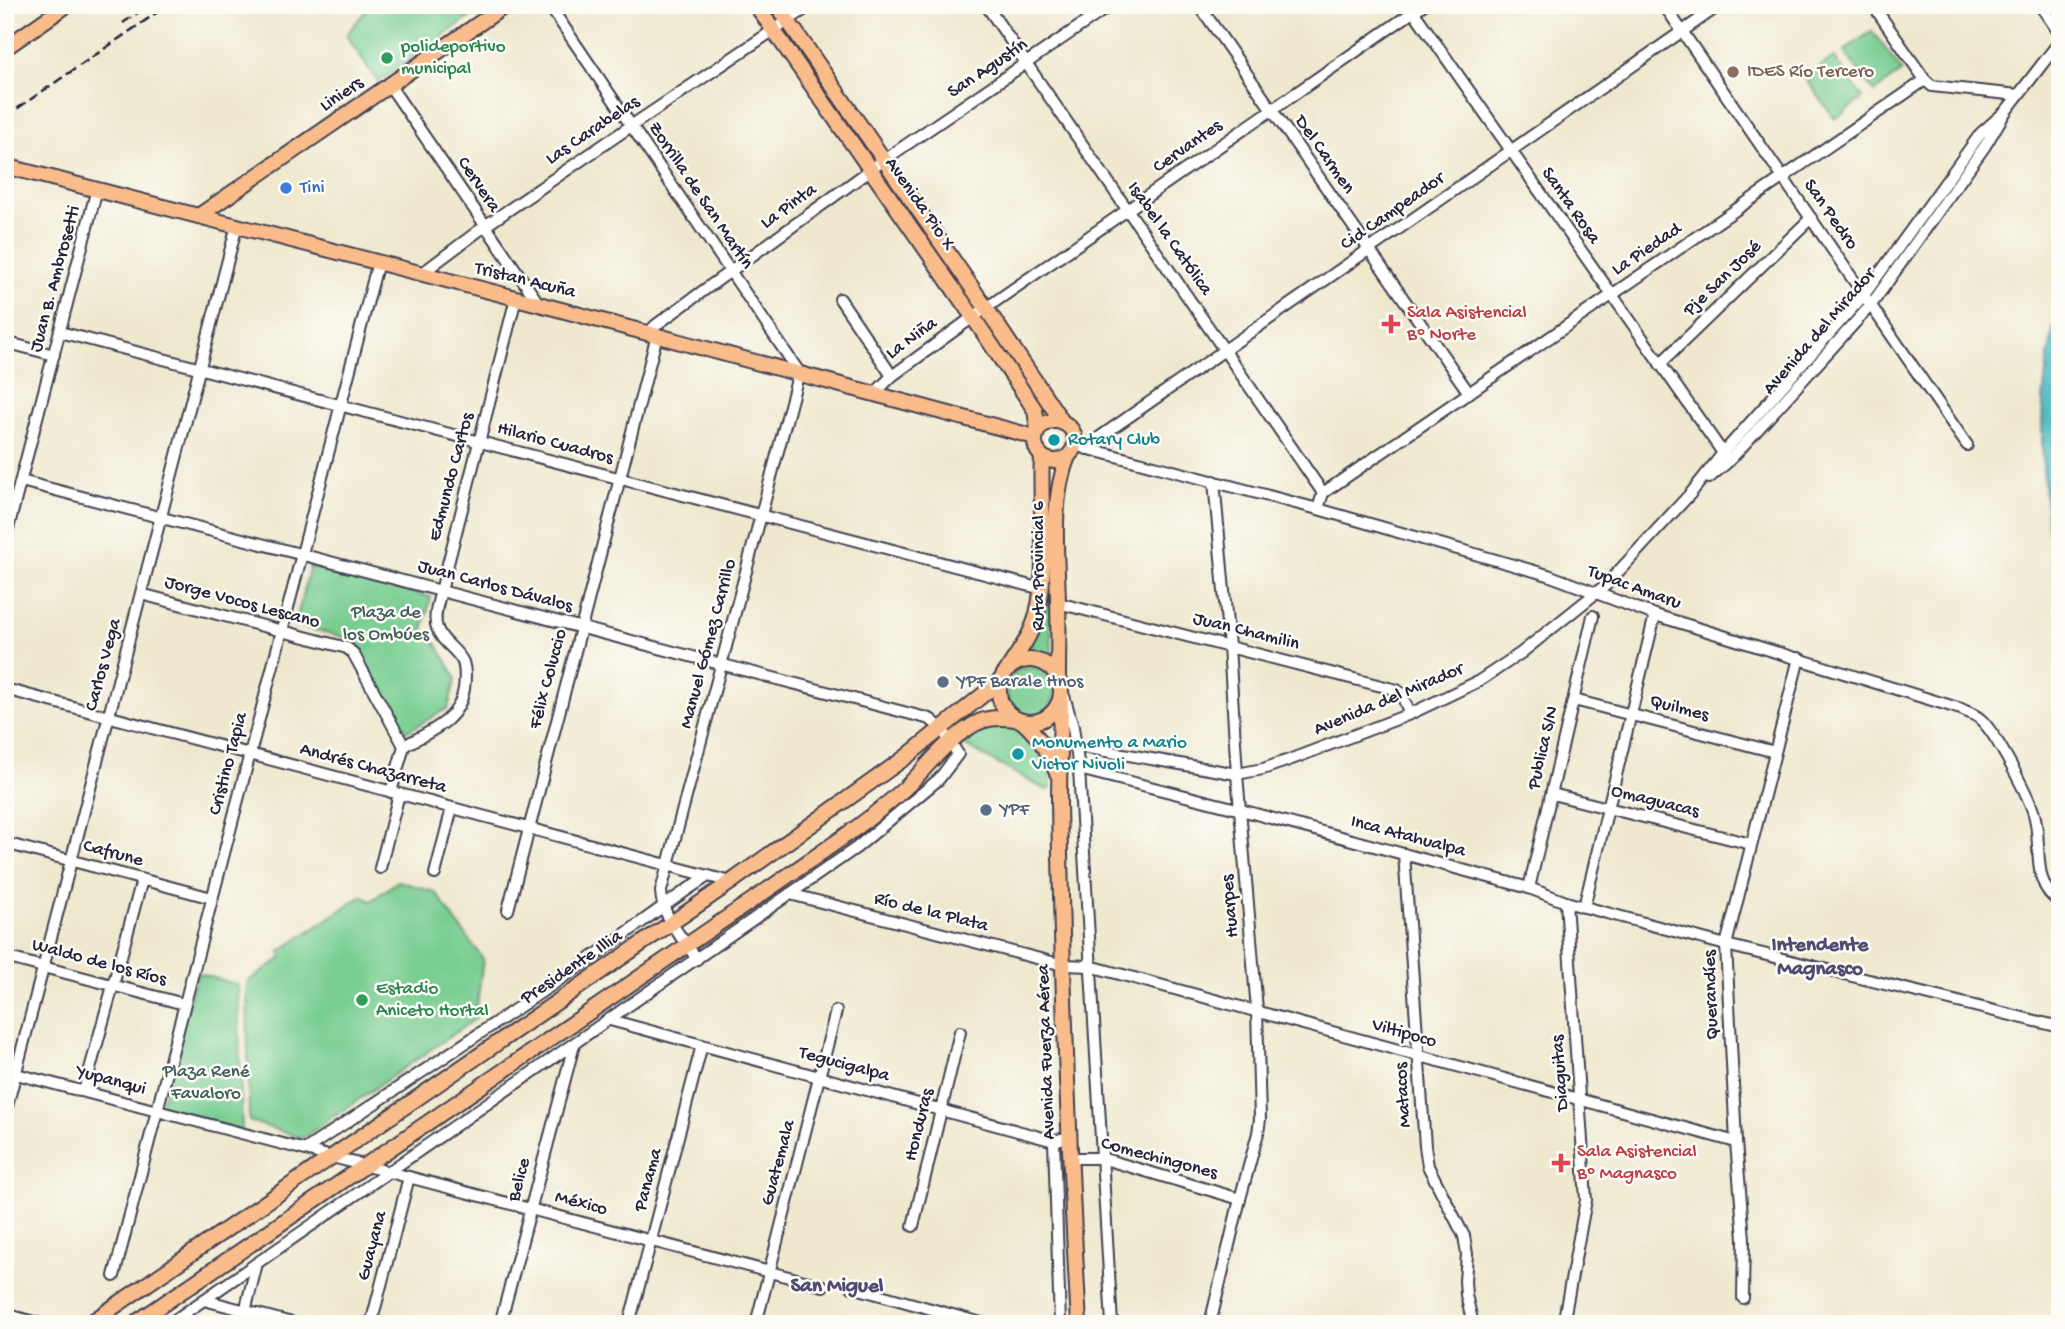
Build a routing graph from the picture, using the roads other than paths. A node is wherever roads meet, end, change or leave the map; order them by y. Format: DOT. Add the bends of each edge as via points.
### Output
graph roads {
  1 [pos="67,5"];
  2 [pos="506,5"];
  3 [pos="549,5"];
  4 [pos="757,5"];
  5 [pos="777,5"];
  6 [pos="811,5"];
  7 [pos="986,5"];
  8 [pos="1111,5"];
  9 [pos="1199,5"];
  10 [pos="1664,5"];
  11 [pos="1720,5"];
  12 [pos="1873,5"];
  13 [pos="2040,5"];
  14 [pos="1415,7"];
  15 [pos="788,21"];
  16 [pos="774,30"];
  17 [pos="1682,32"];
  18 [pos="2060,34"];
  19 [pos="2060,41"];
  20 [pos="5,48"];
  21 [pos="1027,63"];
  22 [pos="1925,80"];
  23 [pos="390,86"];
  24 [pos="2018,95"];
  25 [pos="1272,110"];
  26 [pos="631,126"];
  27 [pos="1510,151"];
  28 [pos="884,160"];
  29 [pos="5,166"];
  30 [pos="872,169"];
  31 [pos="1783,178"];
  32 [pos="97,189"];
  33 [pos="1128,210"];
  34 [pos="200,215"];
  35 [pos="1811,218"];
  36 [pos="237,225"];
  37 [pos="485,226"];
  38 [pos="1369,250"];
  39 [pos="378,262"];
  40 [pos="731,271"];
  41 [pos="421,274"];
  42 [pos="1611,295"];
  43 [pos="516,298"];
  44 [pos="840,299"];
  45 [pos="1867,300"];
  46 [pos="539,304"];
  47 [pos="986,308"];
  48 [pos="973,317"];
  49 [pos="60,332"];
  50 [pos="653,334"];
  51 [pos="5,342"];
  52 [pos="1225,350"];
  53 [pos="54,355"];
  54 [pos="1660,364"];
  55 [pos="199,369"];
  56 [pos="799,372"];
  57 [pos="892,376"];
  58 [pos="1469,393"];
  59 [pos="874,394"];
  60 [pos="341,406"];
  61 [pos="1063,423"];
  62 [pos="1037,433"];
  63 [pos="480,442"];
  64 [pos="1967,445"];
  65 [pos="1076,450"];
  66 [pos="1042,457"];
  67 [pos="1726,457"];
  68 [pos="619,479"];
  69 [pos="21,481"];
  70 [pos="1214,481"];
  71 [pos="1323,493"];
  72 [pos="1318,509"];
  73 [pos="761,516"];
  74 [pos="8,517"];
  75 [pos="160,517"];
  76 [pos="5,540"];
  77 [pos="302,554"];
  78 [pos="1042,589"];
  79 [pos="441,591"];
  80 [pos="1597,593"];
  81 [pos="141,594"];
  82 [pos="1058,603"];
  83 [pos="1593,615"];
  84 [pos="1655,615"];
  85 [pos="581,627"];
  86 [pos="281,632"];
  87 [pos="1229,646"];
  88 [pos="1799,658"];
  89 [pos="722,664"];
  90 [pos="1009,667"];
  91 [pos="1000,681"];
  92 [pos="1060,686"];
  93 [pos="5,689"];
  94 [pos="1574,700"];
  95 [pos="1410,714"];
  96 [pos="1632,715"];
  97 [pos="109,717"];
  98 [pos="1020,720"];
  99 [pos="946,735"];
  100 [pos="404,746"];
  101 [pos="1077,746"];
  102 [pos="1774,752"];
  103 [pos="250,754"];
  104 [pos="1079,769"];
  105 [pos="1237,774"];
  106 [pos="1059,778"];
  107 [pos="395,793"];
  108 [pos="1552,794"];
  109 [pos="452,808"];
  110 [pos="1608,808"];
  111 [pos="1241,810"];
  112 [pos="528,828"];
  113 [pos="5,843"];
  114 [pos="1751,844"];
  115 [pos="1404,854"];
  116 [pos="71,861"];
  117 [pos="669,866"];
  118 [pos="380,868"];
  119 [pos="435,874"];
  120 [pos="708,876"];
  121 [pos="142,880"];
  122 [pos="732,882"];
  123 [pos="1529,888"];
  124 [pos="790,894"];
  125 [pos="212,898"];
  126 [pos="1566,902"];
  127 [pos="2060,902"];
  128 [pos="662,906"];
  129 [pos="1584,907"];
  130 [pos="508,909"];
  131 [pos="671,923"];
  132 [pos="1726,944"];
  133 [pos="688,945"];
  134 [pos="5,957"];
  135 [pos="697,959"];
  136 [pos="1063,965"];
  137 [pos="1090,966"];
  138 [pos="43,967"];
  139 [pos="113,985"];
  140 [pos="184,1004"];
  141 [pos="1257,1010"];
  142 [pos="836,1011"];
  143 [pos="610,1020"];
  144 [pos="2060,1027"];
  145 [pos="960,1032"];
  146 [pos="481,1034"];
  147 [pos="574,1045"];
  148 [pos="702,1045"];
  149 [pos="490,1047"];
  150 [pos="1419,1056"];
  151 [pos="10,1072"];
  152 [pos="820,1077"];
  153 [pos="84,1091"];
  154 [pos="1580,1100"];
  155 [pos="942,1110"];
  156 [pos="156,1111"];
  157 [pos="5,1114"];
  158 [pos="1061,1139"];
  159 [pos="1736,1142"];
  160 [pos="306,1149"];
  161 [pos="331,1156"];
  162 [pos="1069,1158"];
  163 [pos="1101,1158"];
  164 [pos="366,1167"];
  165 [pos="389,1172"];
  166 [pos="409,1177"];
  167 [pos="1240,1199"];
  168 [pos="530,1209"];
  169 [pos="912,1226"];
  170 [pos="651,1240"];
  171 [pos="257,1263"];
  172 [pos="769,1272"];
  173 [pos="114,1276"];
  174 [pos="823,1286"];
  175 [pos="852,1287"];
  176 [pos="1743,1298"];
  177 [pos="204,1300"];
  178 [pos="245,1310"];
  179 [pos="5,1314"];
  180 [pos="41,1324"];
  181 [pos="89,1324"];
  182 [pos="134,1324"];
  183 [pos="169,1324"];
  184 [pos="242,1324"];
  185 [pos="296,1324"];
  186 [pos="370,1324"];
  187 [pos="500,1324"];
  188 [pos="629,1324"];
  189 [pos="756,1324"];
  190 [pos="985,1324"];
  191 [pos="1060,1324"];
  192 [pos="1079,1324"];
  193 [pos="1112,1324"];
  194 [pos="1210,1324"];
  195 [pos="1474,1324"];
  196 [pos="1563,1324"];
  1 -- 20 [label="main road"];
  2 -- 23 [label="main road, Liniers"];
  3 -- 26 [label="street, Zorrilla de San Martín"];
  4 -- 16 [label="main road, Avenida Pio X"];
  5 -- 15 [label="main road, Avenida Pio X"];
  6 -- 15 [label="street, Las Carabelas"];
  7 -- 21 [label="street, Isabel la Católica"];
  8 -- 21 [label="street, San Agustín"];
  9 -- 25 [label="street, Del Carmen"];
  10 -- 17 [label="street, San Pedro"];
  11 -- 17 [label="street, Cid Campeador"];
  12 -- 22 [label="street"];
  13 -- 18 [label="street"];
  14 -- 25 [label="street, Cervantes"];
  14 -- 27 [label="street, Santa Rosa"];
  15 -- 16 [label="street, Las Carabelas"];
  15 -- 28 [label="main road, Avenida Pio X"];
  16 -- 26 [label="street, Las Carabelas"];
  16 -- 30 [label="main road, Avenida Pio X"];
  17 -- 27 [label="street, Cid Campeador"];
  17 -- 31 [label="street, San Pedro"];
  19 -- 24 [label="street, Avenida del Mirador"];
  21 -- 28 [label="street, San Agustín"];
  21 -- 33 [label="street, Isabel la Católica"];
  22 -- 24 [label="street" via="1932,86"];
  22 -- 31 [label="street, La Piedad"];
  23 -- 34 [label="main road, Liniers"];
  23 -- 37 [label="street, Cervera"];
  24 -- 45 [label="street, Avenida del Mirador" via="1982,133"];
  25 -- 33 [label="street, Cervantes"];
  25 -- 38 [label="street, Del Carmen"];
  26 -- 37 [label="street, Las Carabelas"];
  26 -- 40 [label="street, Zorrilla de San Martín"];
  27 -- 38 [label="street, Cid Campeador"];
  27 -- 42 [label="street, Santa Rosa"];
  28 -- 30 [label="street, La Pinta"];
  28 -- 47 [label="main road, Avenida Pio X"];
  29 -- 32 [label="main road, Tristan Acuña"];
  30 -- 40 [label="street, La Pinta"];
  30 -- 48 [label="main road, Avenida Pio X"];
  31 -- 35 [label="street, San Pedro"];
  31 -- 42 [label="street, La Piedad"];
  32 -- 34 [label="main road, Tristan Acuña"];
  32 -- 49 [label="street, Juan B. Ambrosetti"];
  33 -- 47 [label="street, Cervantes"];
  33 -- 52 [label="street, Isabel la Católica"];
  34 -- 36 [label="main road, Tristan Acuña"];
  35 -- 45 [label="street, San Pedro"];
  35 -- 54 [label="street, Pje San José"];
  36 -- 39 [label="main road, Tristan Acuña"];
  36 -- 55 [label="street, Carlos Vega"];
  37 -- 41 [label="street, Las Carabelas"];
  37 -- 46 [label="street, Cervera"];
  38 -- 52 [label="street, Cid Campeador"];
  38 -- 58 [label="street, Del Carmen"];
  39 -- 41 [label="main road, Tristan Acuña"];
  39 -- 60 [label="street, Cristino Tapia"];
  40 -- 50 [label="street, La Pinta" via="656,325"];
  40 -- 56 [label="street, Zorrilla de San Martín"];
  41 -- 43 [label="main road, Tristan Acuña"];
  42 -- 54 [label="street, Santa Rosa"];
  42 -- 58 [label="street, La Piedad"];
  43 -- 46 [label="main road, Tristan Acuña"];
  43 -- 63 [label="street, Edmundo Cartos"];
  44 -- 57 [label="street"];
  45 -- 64 [label="street, San Pedro"];
  45 -- 67 [label="street, Avenida del Mirador"];
  46 -- 50 [label="main road, Tristan Acuña"];
  47 -- 48 [label="street, Cervantes"];
  47 -- 61 [label="main road, Avenida Pio X"];
  48 -- 57 [label="street, La Niña"];
  48 -- 62 [label="main road, Avenida Pio X" via="1035,411"];
  49 -- 53 [label="street, Juan B. Ambrosetti"];
  49 -- 55 [label="street, Hilario Cuadros"];
  50 -- 56 [label="main road, Tristan Acuña"];
  50 -- 68 [label="street, Félix Coluccio"];
  51 -- 53 [label="street"];
  52 -- 65 [label="street, Cid Campeador"];
  52 -- 71 [label="street, Isabel la Católica"];
  53 -- 69 [label="street, Juan B. Ambrosetti"];
  54 -- 67 [label="street, Santa Rosa"];
  55 -- 60 [label="street, Hilario Cuadros"];
  55 -- 75 [label="street, Carlos Vega"];
  56 -- 59 [label="main road, Tristan Acuña"];
  56 -- 73 [label="street, Manuel Gómez Carrillo"];
  57 -- 59 [label="street, La Niña"];
  58 -- 71 [label="street, La Piedad"];
  59 -- 62 [label="main road, Tristan Acuña"];
  60 -- 63 [label="street, Hilario Cuadros"];
  60 -- 77 [label="street, Cristino Tapia"];
  61 -- 62 [label="main road" via="1046,423"];
  61 -- 65 [label="main road" via="1072,432"];
  62 -- 66 [label="main road" via="1036,448"];
  63 -- 68 [label="street, Hilario Cuadros"];
  63 -- 79 [label="street, Edmundo Cartos"];
  65 -- 66 [label="main road" via="1055,461"];
  65 -- 70 [label="street, Tupac Amaru"];
  65 -- 82 [label="main road, Ruta Provincial 6" via="1061,473 1056,537"];
  66 -- 78 [label="main road, Ruta Provincial 6"];
  67 -- 80 [label="street, Avenida del Mirador"];
  68 -- 73 [label="street, Hilario Cuadros"];
  68 -- 85 [label="street, Félix Coluccio"];
  69 -- 74 [label="street, Juan B. Ambrosetti"];
  69 -- 75 [label="street, Juan Carlos Dávalos"];
  70 -- 72 [label="street, Tupac Amaru"];
  70 -- 87 [label="street, Huarpes"];
  71 -- 72 [label="street"];
  72 -- 80 [label="street, Tupac Amaru"];
  73 -- 78 [label="street, Hilario Cuadros"];
  73 -- 89 [label="street, Manuel Gómez Carrillo"];
  74 -- 76 [label="street, Juan B. Ambrosetti"];
  75 -- 77 [label="street, Juan Carlos Dávalos"];
  75 -- 81 [label="street, Carlos Vega"];
  77 -- 79 [label="street, Juan Carlos Dávalos"];
  77 -- 86 [label="street, Cristino Tapia"];
  78 -- 90 [label="main road, Ruta Provincial 6" via="1028,638"];
  79 -- 85 [label="street, Juan Carlos Dávalos"];
  79 -- 100 [label="street, Edmundo Cartos" via="435,620 463,663 463,698 448,722"];
  80 -- 84 [label="street, Tupac Amaru"];
  80 -- 95 [label="street, Avenida del Mirador" via="1499,669"];
  81 -- 86 [label="street, Jorge Vocos Lescano"];
  81 -- 97 [label="street, Carlos Vega"];
  82 -- 87 [label="street, Juan Chamilin"];
  82 -- 92 [label="main road, Ruta Provincial 6"];
  83 -- 94 [label="street, Publica S/N"];
  84 -- 88 [label="street, Tupac Amaru"];
  84 -- 96 [label="street"];
  85 -- 89 [label="street, Juan Carlos Dávalos"];
  85 -- 112 [label="street, Félix Coluccio"];
  86 -- 100 [label="street, Jorge Vocos Lescano" via="353,653"];
  86 -- 103 [label="street, Cristino Tapia"];
  87 -- 95 [label="street, Juan Chamilin" via="1397,690"];
  87 -- 105 [label="street, Huarpes"];
  88 -- 102 [label="street, Querandíes"];
  88 -- 127 [label="street, Tupac Amaru" via="1979,717 2028,799 2037,827 2041,880"];
  89 -- 99 [label="street, Juan Carlos Dávalos" via="930,719"];
  89 -- 117 [label="street, Manuel Gómez Carrillo"];
  90 -- 91 [label="main road"];
  90 -- 92 [label="main road" via="1037,660 1053,669"];
  91 -- 98 [label="main road" via="999,699 1009,714"];
  91 -- 99 [label="main road, Presidente Illia"];
  92 -- 98 [label="main road" via="1049,716"];
  92 -- 101 [label="street"];
  92 -- 106 [label="main road, Ruta Provincial 6"];
  93 -- 97 [label="street, Andrés Chazarreta"];
  94 -- 96 [label="street, Quilmes"];
  94 -- 108 [label="street, Publica S/N"];
  95 -- 105 [label="street, Avenida del Mirador" via="1289,760"];
  96 -- 102 [label="street, Quilmes"];
  96 -- 110 [label="street"];
  97 -- 103 [label="street, Andrés Chazarreta"];
  97 -- 116 [label="street, Carlos Vega"];
  98 -- 99 [label="main road, Presidente Illia" via="984,719"];
  98 -- 106 [label="main road" via="1048,750"];
  99 -- 122 [label="main road, Presidente Illia" via="906,757"];
  99 -- 124 [label="street" via="958,754 939,779 856,848"];
  99 -- 133 [label="main road, Presidente Illia" via="905,788 885,805"];
  100 -- 107 [label="street"];
  101 -- 104 [label="street"];
  101 -- 105 [label="street, Avenida del Mirador"];
  102 -- 114 [label="street, Querandíes"];
  103 -- 107 [label="street, Andrés Chazarreta"];
  103 -- 125 [label="street, Cristino Tapia"];
  104 -- 111 [label="street, Inca Atahualpa"];
  104 -- 137 [label="street"];
  105 -- 111 [label="street, Huarpes"];
  106 -- 136 [label="main road, Avenida Fuerza Aérea"];
  107 -- 109 [label="street, Andrés Chazarreta"];
  107 -- 118 [label="street"];
  108 -- 110 [label="street, Omaguacas"];
  108 -- 123 [label="street, Publica S/N"];
  109 -- 112 [label="street, Andrés Chazarreta"];
  109 -- 119 [label="street"];
  110 -- 114 [label="street, Omaguacas"];
  110 -- 129 [label="street"];
  111 -- 115 [label="street, Inca Atahualpa"];
  111 -- 141 [label="street, Huarpes"];
  112 -- 117 [label="street, Andrés Chazarreta"];
  112 -- 130 [label="street, Félix Coluccio"];
  113 -- 116 [label="street, Cafrune"];
  114 -- 132 [label="street, Querandíes"];
  115 -- 123 [label="street, Inca Atahualpa"];
  115 -- 150 [label="street, Matacos"];
  116 -- 121 [label="street, Cafrune"];
  116 -- 138 [label="street, Carlos Vega"];
  117 -- 120 [label="street, Andrés Chazarreta"];
  117 -- 128 [label="street, Manuel Gómez Carrillo" via="661,891"];
  120 -- 122 [label="street, Andrés Chazarreta"];
  120 -- 128 [label="street"];
  121 -- 125 [label="street, Cafrune"];
  121 -- 139 [label="street"];
  122 -- 131 [label="main road, Presidente Illia"];
  123 -- 126 [label="street, Inca Atahualpa"];
  124 -- 135 [label="street"];
  124 -- 136 [label="street, Río de la Plata"];
  125 -- 140 [label="street, Cristino Tapia"];
  126 -- 129 [label="street, Inca Atahualpa"];
  126 -- 154 [label="street, Diaguitas"];
  128 -- 131 [label="street"];
  128 -- 146 [label="street"];
  129 -- 132 [label="street, Inca Atahualpa"];
  131 -- 133 [label="street"];
  131 -- 149 [label="main road, Presidente Illia"];
  132 -- 144 [label="street, Inca Atahualpa"];
  132 -- 159 [label="street, Querandíes"];
  133 -- 135 [label="street"];
  133 -- 164 [label="main road, Presidente Illia"];
  134 -- 138 [label="street, Waldo de los Ríos"];
  135 -- 143 [label="street"];
  136 -- 137 [label="street, Viltipoco"];
  136 -- 158 [label="main road, Avenida Fuerza Aérea"];
  137 -- 141 [label="street, Viltipoco"];
  137 -- 163 [label="street"];
  138 -- 139 [label="street, Waldo de los Ríos"];
  138 -- 151 [label="street, Carlos Vega"];
  139 -- 140 [label="street, Waldo de los Ríos"];
  139 -- 153 [label="street"];
  140 -- 156 [label="street, Cristino Tapia"];
  141 -- 150 [label="street, Viltipoco"];
  141 -- 167 [label="street, Huarpes" via="1260,1119"];
  142 -- 152 [label="street, Guatemala"];
  143 -- 147 [label="street"];
  143 -- 148 [label="street, Tegucigalpa"];
  145 -- 155 [label="street, Honduras"];
  146 -- 149 [label="street"];
  146 -- 160 [label="street"];
  147 -- 165 [label="street"];
  147 -- 168 [label="street, Belice"];
  148 -- 152 [label="street, Tegucigalpa"];
  148 -- 170 [label="street, Panama"];
  149 -- 161 [label="main road, Presidente Illia"];
  150 -- 154 [label="street, Viltipoco"];
  150 -- 195 [label="street, Matacos" via="1429,1166 1464,1236 1466,1295"];
  151 -- 153 [label="street, Yupanqui"];
  151 -- 157 [label="street, Carlos Vega"];
  152 -- 155 [label="street, Tegucigalpa"];
  152 -- 172 [label="street, Guatemala"];
  153 -- 156 [label="street, Yupanqui"];
  154 -- 159 [label="street, Viltipoco"];
  154 -- 196 [label="street, Diaguitas" via="1586,1200"];
  155 -- 158 [label="street, Tegucigalpa"];
  155 -- 169 [label="street, Honduras"];
  156 -- 160 [label="street, Yupanqui"];
  156 -- 173 [label="street, Cristino Tapia"];
  158 -- 162 [label="main road, Avenida Fuerza Aérea"];
  158 -- 191 [label="street"];
  159 -- 176 [label="street, Querandíes" via="1744,1239"];
  160 -- 161 [label="street, Yupanqui"];
  161 -- 164 [label="street, México"];
  161 -- 181 [label="main road, Presidente Illia"];
  162 -- 163 [label="street, Comechingones"];
  162 -- 192 [label="main road, Avenida Fuerza Aérea"];
  163 -- 167 [label="street, Comechingones"];
  163 -- 193 [label="street"];
  164 -- 165 [label="street, México"];
  164 -- 182 [label="main road, Presidente Illia"];
  165 -- 166 [label="street, México"];
  165 -- 171 [label="street"];
  166 -- 168 [label="street, México"];
  166 -- 186 [label="street, Guayana"];
  167 -- 194 [label="street, Huarpes"];
  168 -- 170 [label="street, México"];
  168 -- 187 [label="street, Belice"];
  170 -- 172 [label="street, México"];
  170 -- 188 [label="street, Panama"];
  171 -- 177 [label="street"];
  171 -- 178 [label="street"];
  172 -- 174 [label="street, México"];
  172 -- 189 [label="street, Guatemala"];
  175 -- 190 [label="street"];
  177 -- 178 [label="street"];
  177 -- 183 [label="street"];
  178 -- 184 [label="street"];
  178 -- 185 [label="street"];
  179 -- 180 [label="street"];
}
